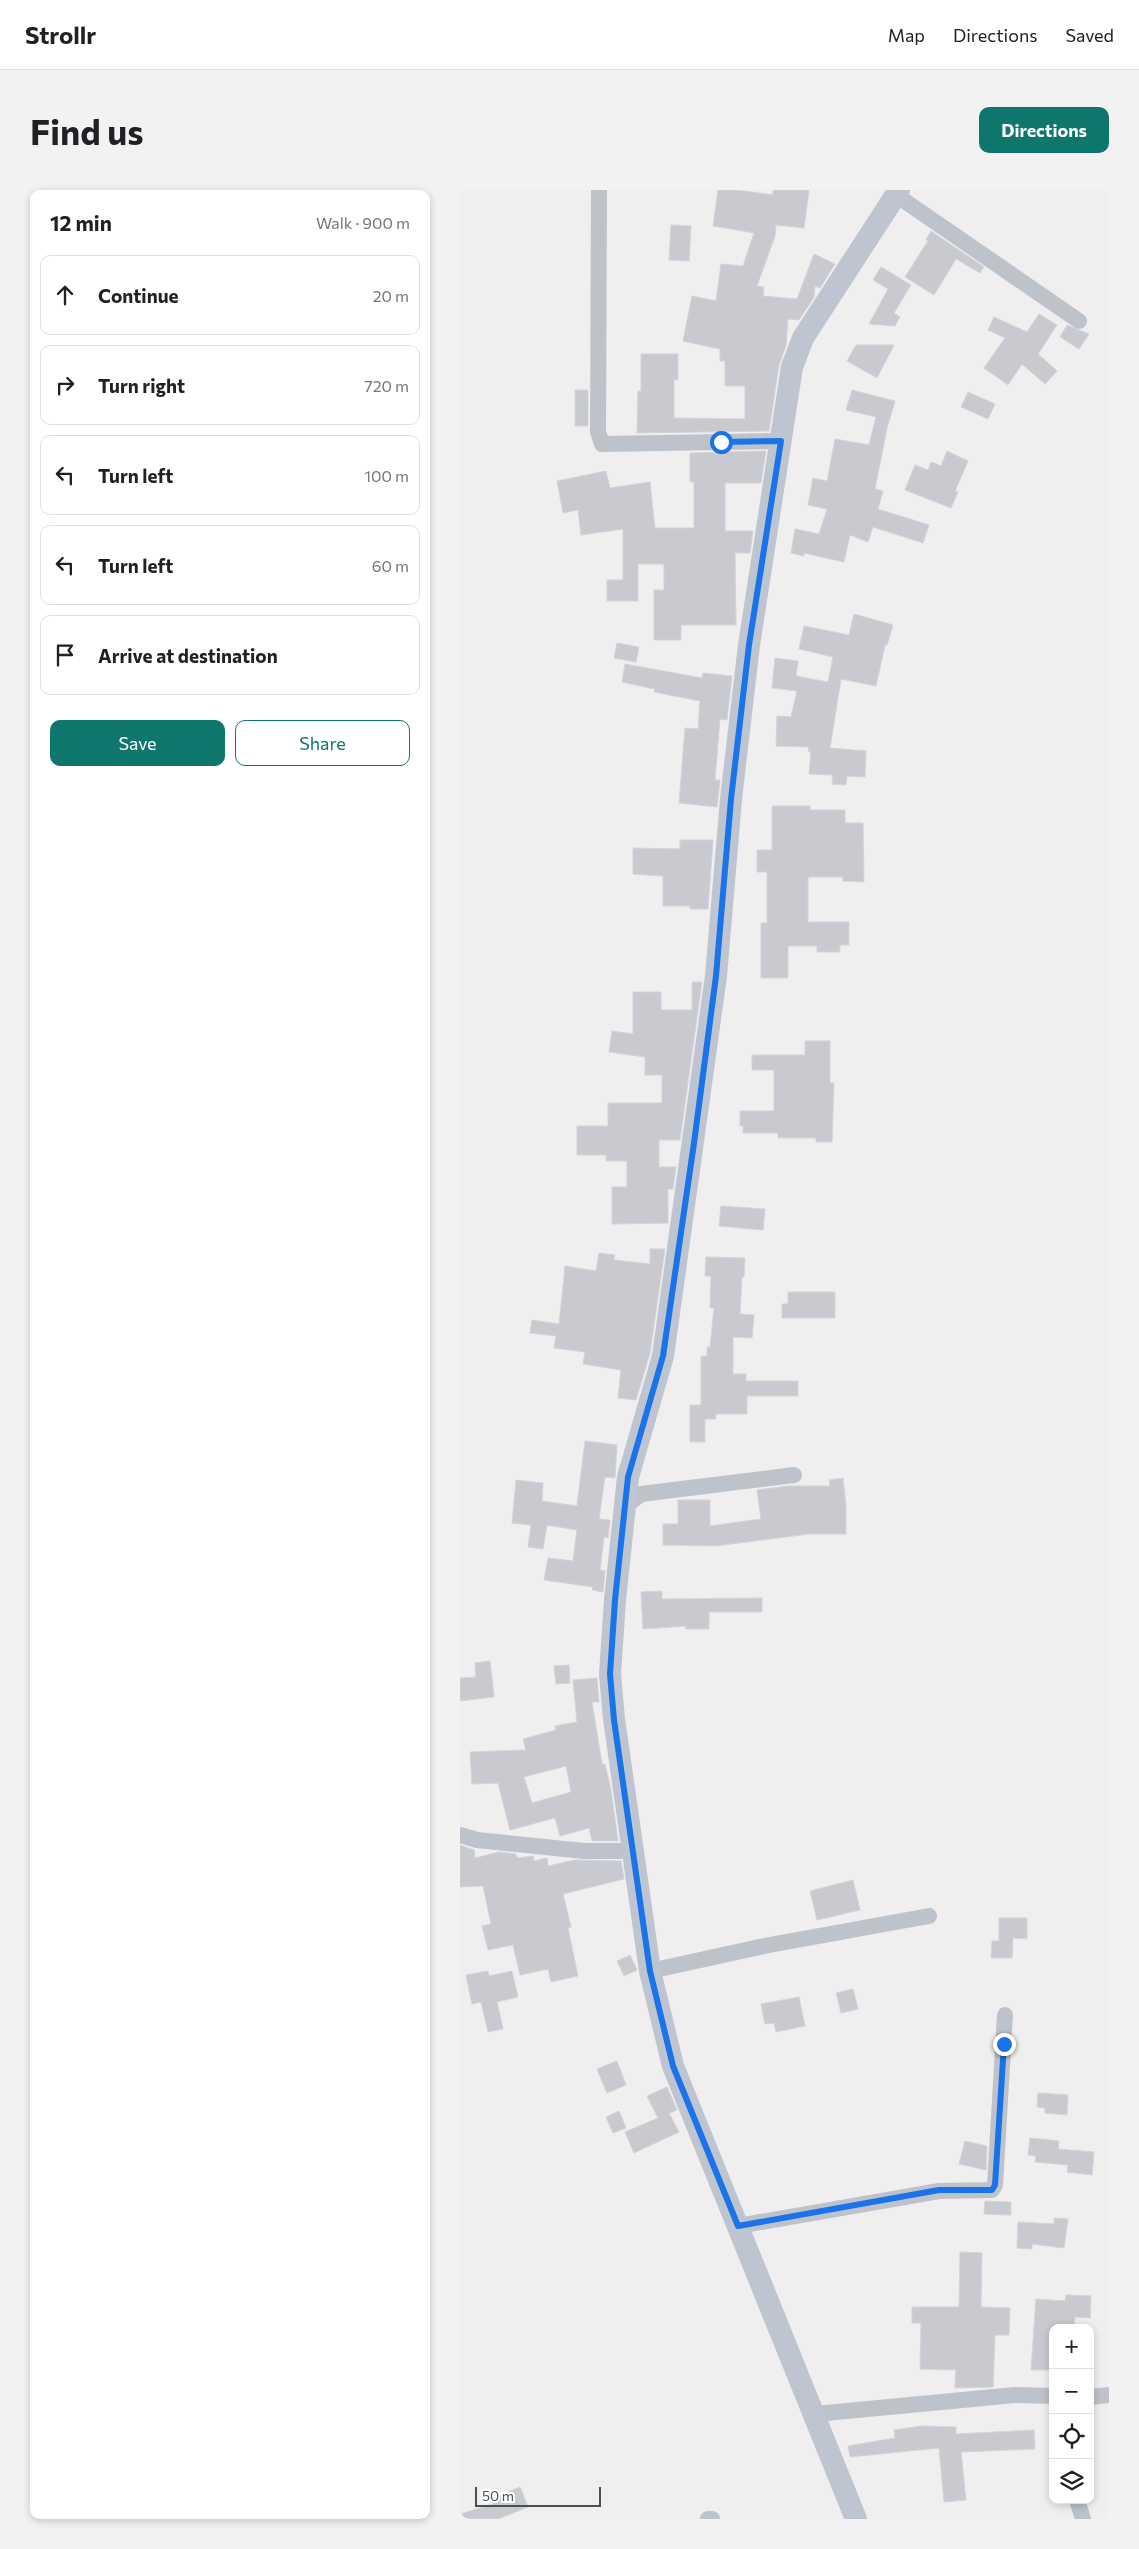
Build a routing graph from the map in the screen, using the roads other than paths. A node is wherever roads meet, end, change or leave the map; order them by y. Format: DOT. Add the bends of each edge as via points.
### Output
graph roads {
  1 [pos="599,190"];
  2 [pos="897,192"];
  3 [pos="1080,321"];
  4 [pos="781,441"];
  5 [pos="794,1475"];
  6 [pos="626,1506"];
  7 [pos="460,1835"];
  8 [pos="633,1851"];
  9 [pos="929,1916"];
  10 [pos="650,1971"];
  11 [pos="1005,2015"];
  12 [pos="738,2226"];
  13 [pos="1109,2395"];
  14 [pos="1049,2396"];
  15 [pos="1094,2396"];
  16 [pos="815,2414"];
  17 [pos="1078,2504"];
  18 [pos="708,2519"];
  19 [pos="712,2519"];
  20 [pos="856,2519"];
  21 [pos="1083,2519"];
  1 -- 4 [label="street" via="598,432 602,444"];
  2 -- 3 [label="street"];
  2 -- 4 [label="main road" via="803,338 792,367"];
  4 -- 6 [label="main road" via="748,655 731,799 716,976 663,1356 628,1477"];
  5 -- 6 [label="street" via="641,1494"];
  6 -- 8 [label="main road" via="610,1674"];
  7 -- 8 [label="street" via="477,1840 584,1852"];
  8 -- 10 [label="main road"];
  9 -- 10 [label="street"];
  10 -- 12 [label="main road" via="673,2066"];
  11 -- 12 [label="street" via="995,2185 992,2190 939,2190"];
  12 -- 16 [label="main road"];
  13 -- 15 [label="street"];
  14 -- 16 [label="street" via="1016,2395"];
  16 -- 20 [label="main road"];
  17 -- 21 [label="street"];
  18 -- 19 [label="street"];
}
